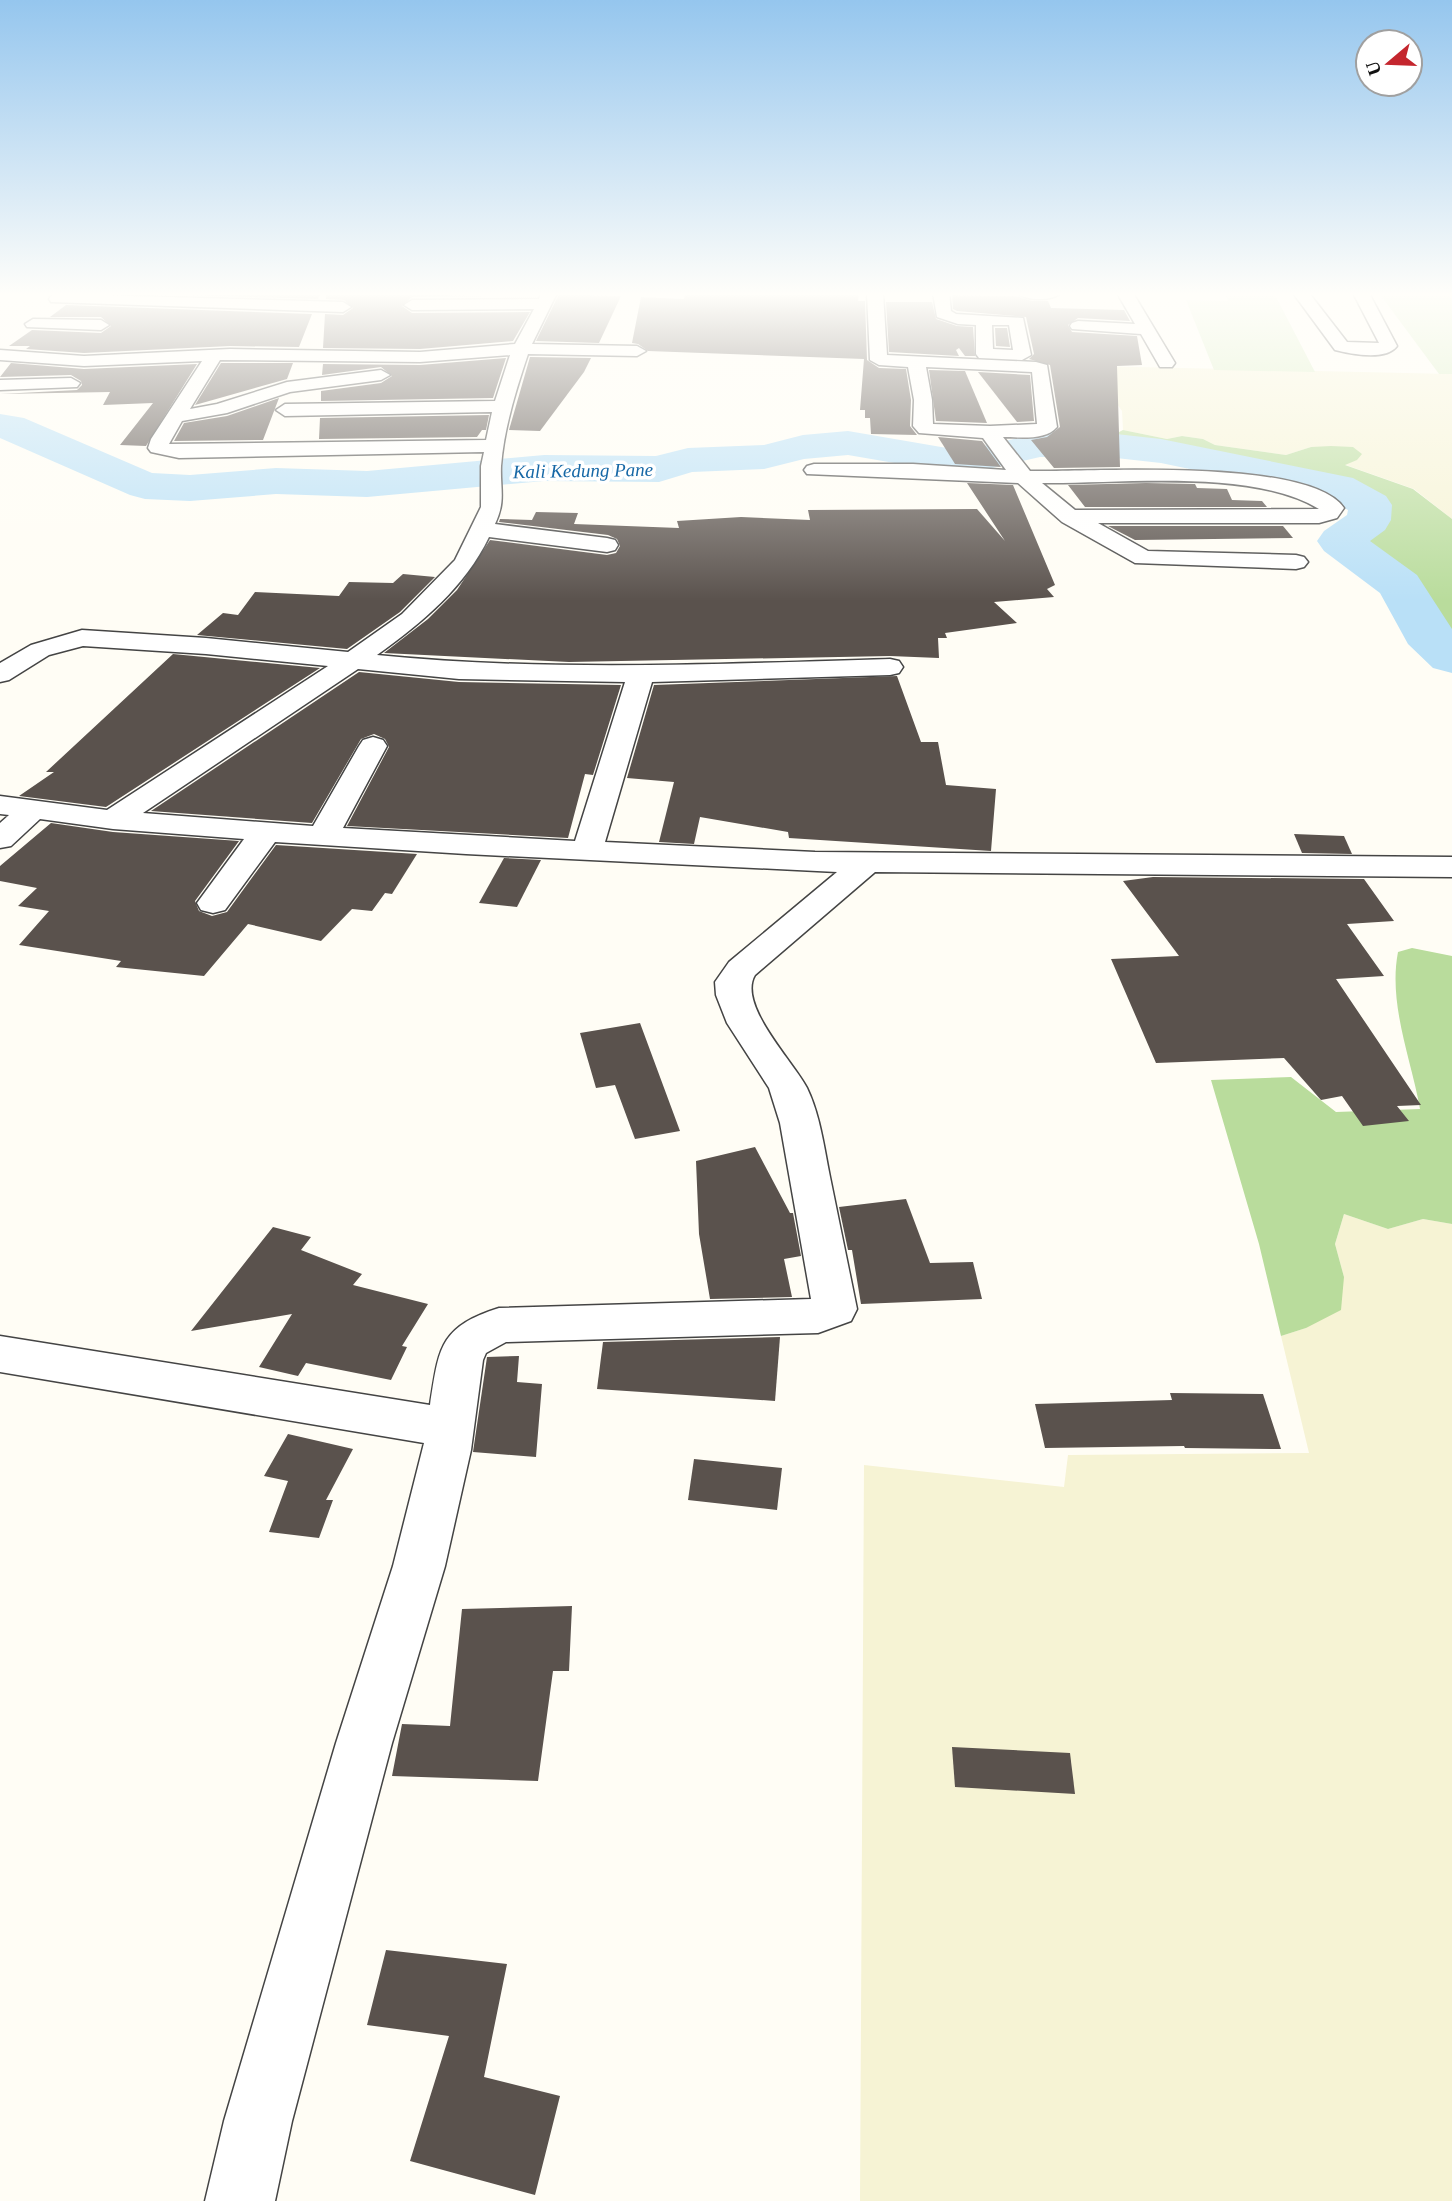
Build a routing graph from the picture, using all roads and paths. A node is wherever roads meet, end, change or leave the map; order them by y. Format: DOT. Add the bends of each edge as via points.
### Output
graph roads {
  1 [pos="187,396"];
  2 [pos="260,396"];
  3 [pos="505,396"];
  4 [pos="922,396"];
  5 [pos="1044,396"];
  6 [pos="502,406"];
  7 [pos="285,410"];
  8 [pos="174,417"];
  9 [pos="992,435"];
  10 [pos="492,466"];
  11 [pos="814,470"];
  12 [pos="1019,471"];
  13 [pos="1070,517"];
  14 [pos="482,529"];
  15 [pos="607,545"];
  16 [pos="1297,562"];
  17 [pos="354,660"];
  18 [pos="890,667"];
  19 [pos="0,674"];
  20 [pos="641,674"];
  21 [pos="373,746"];
  22 [pos="0,805"];
  23 [pos="32,811"];
  24 [pos="113,820"];
  25 [pos="266,832"];
  26 [pos="323,835"];
  27 [pos="0,839"];
  28 [pos="587,851"];
  29 [pos="868,862"];
  30 [pos="1452,867"];
  31 [pos="213,903"];
  32 [pos="0,1354"];
  33 [pos="450,1428"];
  34 [pos="240,2201"];
  1 -- 8 [label="street"];
  2 -- 8 [label="street" via="207,413"];
  3 -- 6 [label="street"];
  4 -- 9 [label="street" via="926,429"];
  5 -- 9 [label="street" via="1047,427"];
  6 -- 7 [label="street"];
  6 -- 10 [label="street"];
  8 -- 10 [label="street" via="158,445 162,450"];
  9 -- 12 [label="street"];
  10 -- 14 [label="street" via="492,507"];
  11 -- 12 [label="street"];
  12 -- 13 [label="street"];
  12 -- 13 [label="street" via="1206,478 1278,486 1307,493 1333,509 1319,516"];
  13 -- 16 [label="street" via="1143,558"];
  14 -- 15 [label="street"];
  14 -- 17 [label="street" via="465,563 423,609"];
  17 -- 19 [label="street" via="82,638 40,650"];
  17 -- 20 [label="street" via="494,673"];
  17 -- 24 [label="street"];
  18 -- 20 [label="street"];
  20 -- 28 [label="street"];
  21 -- 26 [label="street"];
  22 -- 23 [label="street"];
  23 -- 24 [label="street"];
  23 -- 27 [label="street"];
  24 -- 25 [label="street"];
  25 -- 26 [label="street"];
  25 -- 31 [label="street"];
  26 -- 28 [label="street"];
  28 -- 29 [label="street"];
  29 -- 30 [label="street"];
  29 -- 33 [label="street" via="741,969 733,982 745,1023 788,1088 800,1123 835,1309 818,1316 499,1325 469,1341 460,1360"];
  32 -- 33 [label="street"];
  33 -- 34 [label="street" via="419,1566 364,1743"];
}
